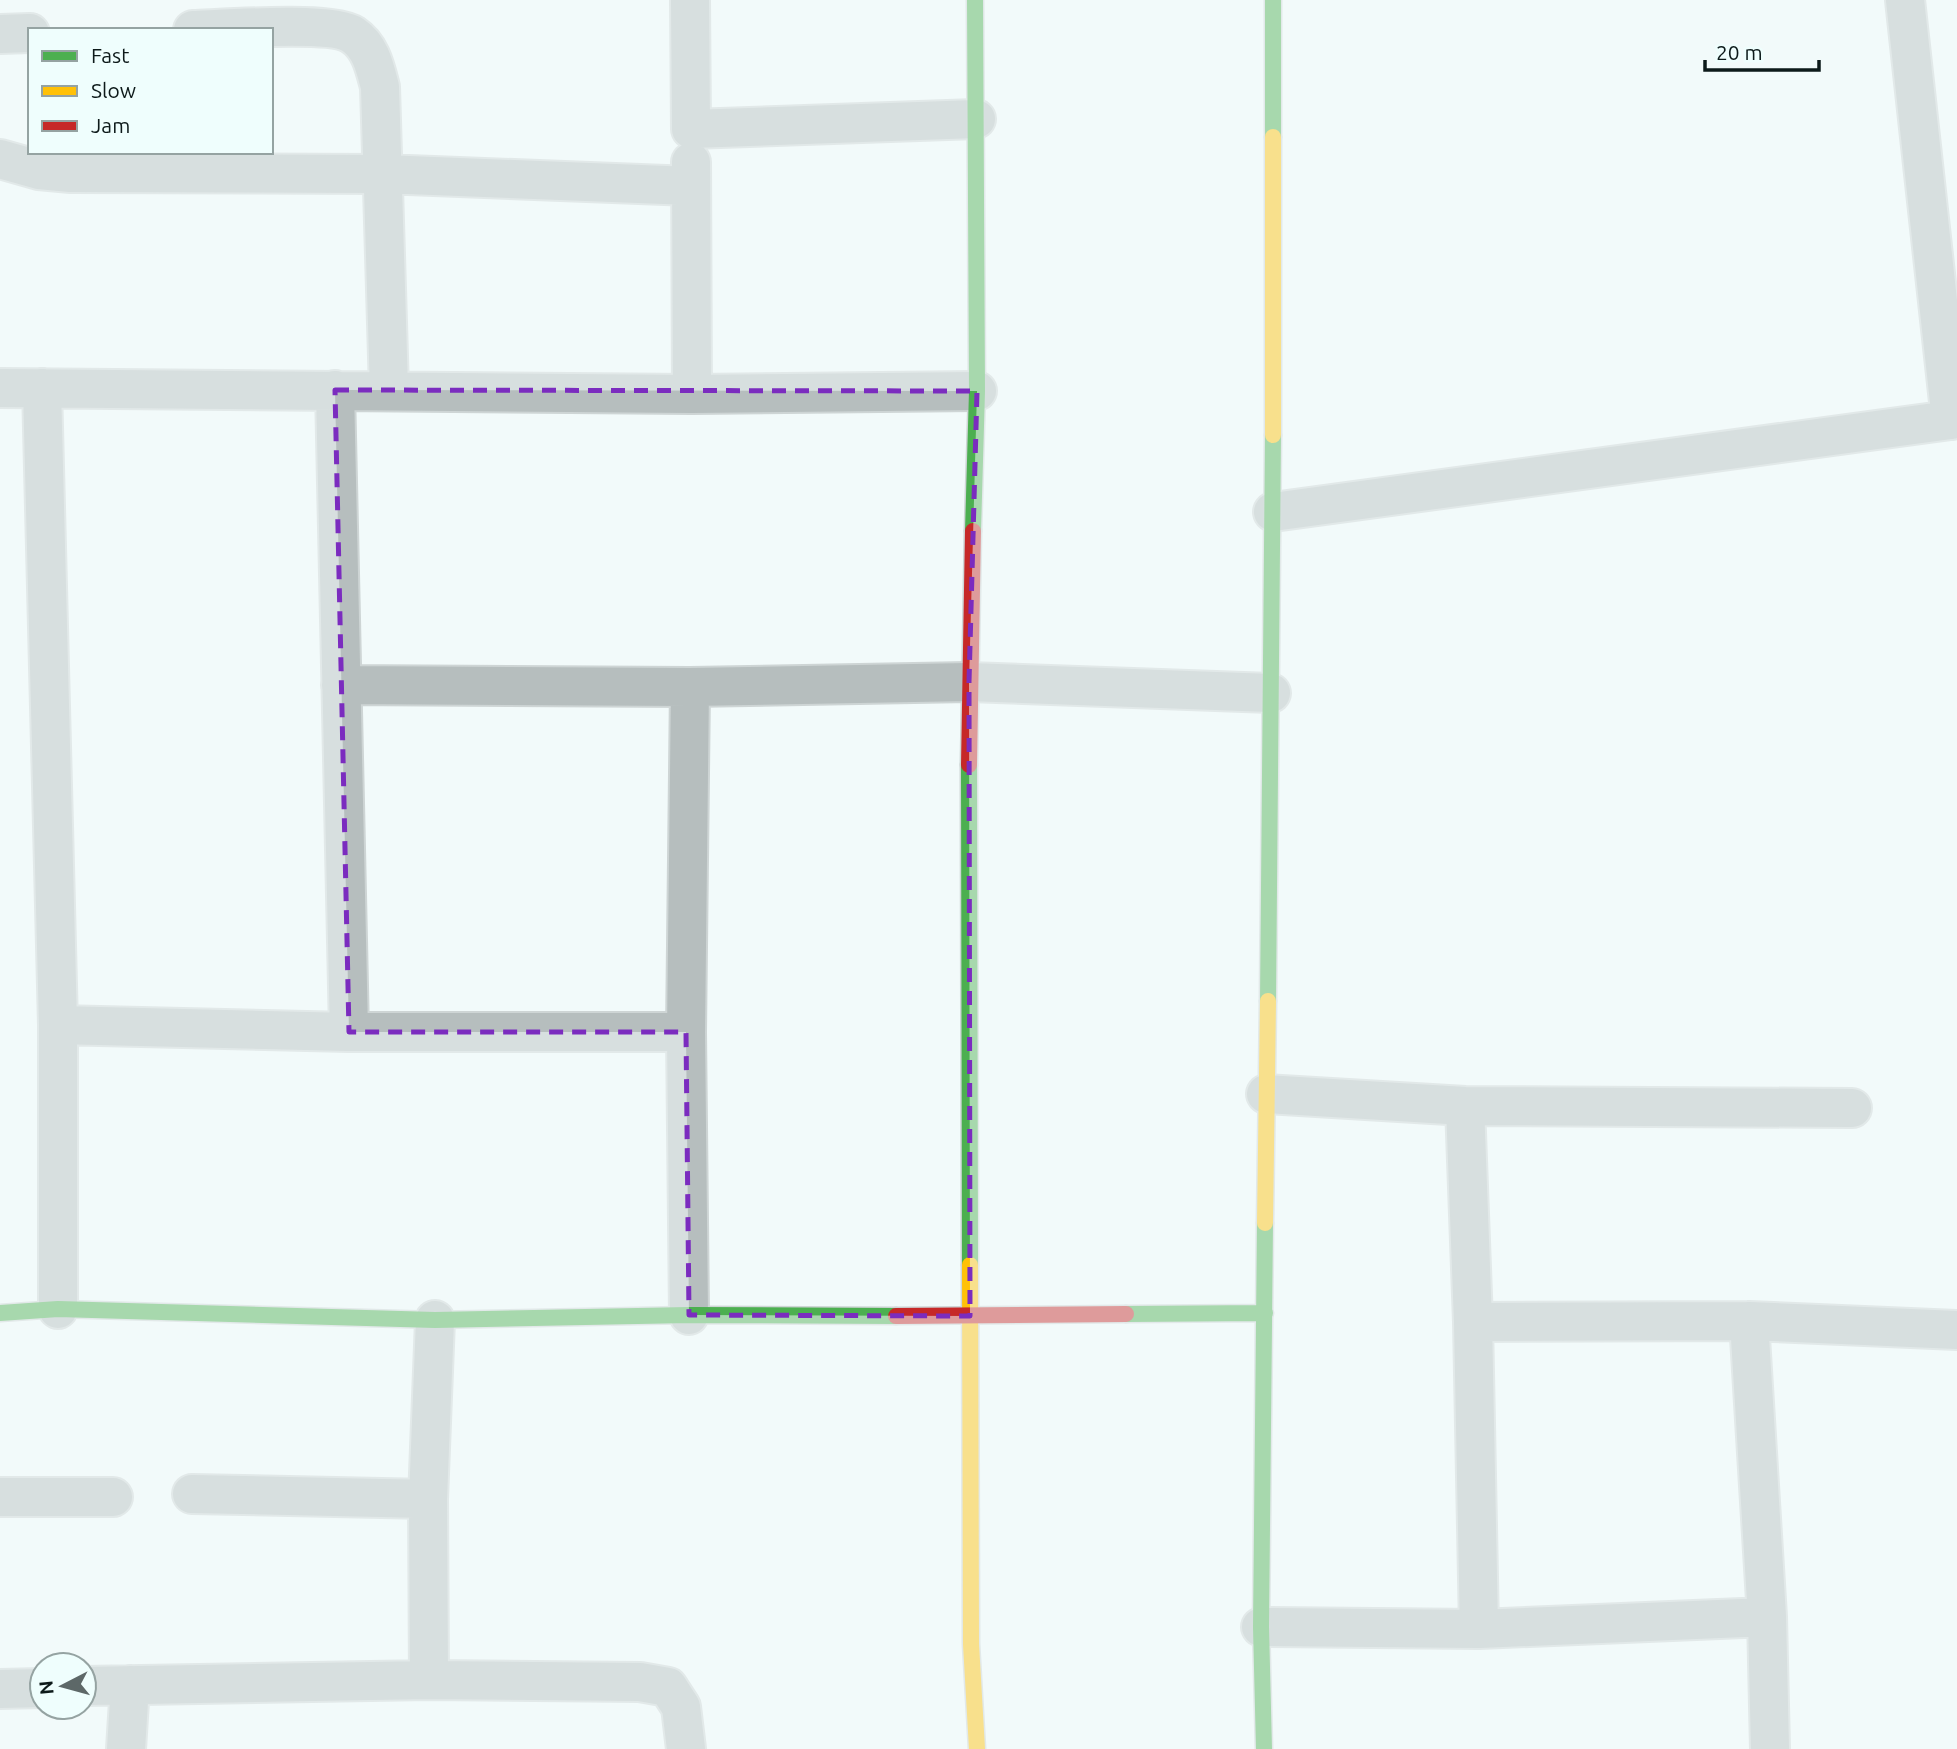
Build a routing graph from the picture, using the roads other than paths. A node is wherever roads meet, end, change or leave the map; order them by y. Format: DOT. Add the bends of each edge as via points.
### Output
graph roads {
  1 [pos="690,0"];
  2 [pos="975,0"];
  3 [pos="1273,0"];
  4 [pos="1905,0"];
  5 [pos="273,28"];
  6 [pos="28,33"];
  7 [pos="0,34"];
  8 [pos="976,119"];
  9 [pos="691,129"];
  10 [pos="0,159"];
  11 [pos="383,174"];
  12 [pos="691,186"];
  13 [pos="0,388"];
  14 [pos="42,388"];
  15 [pos="335,390"];
  16 [pos="389,390"];
  17 [pos="977,391"];
  18 [pos="692,394"];
  19 [pos="1954,419"];
  20 [pos="1273,512"];
  21 [pos="969,682"];
  22 [pos="341,685"];
  23 [pos="690,687"];
  24 [pos="1271,693"];
  25 [pos="58,1025"];
  26 [pos="349,1032"];
  27 [pos="686,1032"];
  28 [pos="1266,1094"];
  29 [pos="1465,1106"];
  30 [pos="1852,1108"];
  31 [pos="58,1309"];
  32 [pos="0,1313"];
  33 [pos="1265,1313"];
  34 [pos="689,1315"];
  35 [pos="970,1316"];
  36 [pos="435,1320"];
  37 [pos="1749,1321"];
  38 [pos="1473,1322"];
  39 [pos="1957,1330"];
  40 [pos="192,1494"];
  41 [pos="0,1497"];
  42 [pos="113,1497"];
  43 [pos="428,1499"];
  44 [pos="1767,1617"];
  45 [pos="1261,1627"];
  46 [pos="1479,1629"];
  47 [pos="429,1680"];
  48 [pos="130,1685"];
  49 [pos="98,1686"];
  50 [pos="28,1688"];
  51 [pos="0,1689"];
  52 [pos="126,1749"];
  53 [pos="686,1749"];
  54 [pos="977,1749"];
  55 [pos="1264,1749"];
  56 [pos="1770,1749"];
  1 -- 9 [label="street"];
  2 -- 8 [label="street"];
  3 -- 20 [label="street"];
  4 -- 19 [label="street"];
  5 -- 11 [label="street" via="321,27 353,34 371,55 380,87"];
  6 -- 7 [label="street"];
  8 -- 9 [label="street"];
  8 -- 17 [label="street"];
  9 -- 12 [label="street"];
  10 -- 11 [label="street" via="71,173"];
  11 -- 12 [label="street"];
  11 -- 16 [label="street"];
  12 -- 18 [label="street"];
  13 -- 14 [label="street"];
  14 -- 15 [label="street"];
  14 -- 25 [label="street"];
  15 -- 16 [label="street"];
  15 -- 22 [label="street"];
  16 -- 18 [label="street"];
  17 -- 18 [label="street"];
  17 -- 21 [label="street"];
  19 -- 20 [label="street"];
  20 -- 24 [label="street"];
  21 -- 23 [label="street"];
  21 -- 24 [label="street"];
  21 -- 35 [label="street"];
  22 -- 23 [label="street"];
  22 -- 26 [label="street"];
  23 -- 27 [label="street"];
  24 -- 28 [label="street"];
  25 -- 26 [label="street"];
  25 -- 31 [label="street"];
  26 -- 27 [label="street"];
  27 -- 34 [label="street"];
  28 -- 29 [label="street"];
  28 -- 33 [label="street"];
  29 -- 30 [label="street"];
  29 -- 38 [label="street"];
  31 -- 32 [label="street"];
  31 -- 36 [label="street"];
  33 -- 35 [label="street"];
  33 -- 45 [label="street"];
  34 -- 35 [label="street"];
  34 -- 36 [label="street"];
  35 -- 54 [label="street" via="971,1644"];
  36 -- 43 [label="street"];
  37 -- 38 [label="street"];
  37 -- 39 [label="street"];
  37 -- 44 [label="street"];
  38 -- 46 [label="street"];
  40 -- 43 [label="street"];
  41 -- 42 [label="street"];
  43 -- 47 [label="street"];
  44 -- 46 [label="street"];
  44 -- 56 [label="street"];
  45 -- 46 [label="street"];
  45 -- 55 [label="street"];
  47 -- 48 [label="street"];
  47 -- 53 [label="street" via="640,1682 668,1687 681,1707"];
  48 -- 49 [label="street"];
  48 -- 52 [label="street"];
  50 -- 51 [label="street"];
}
